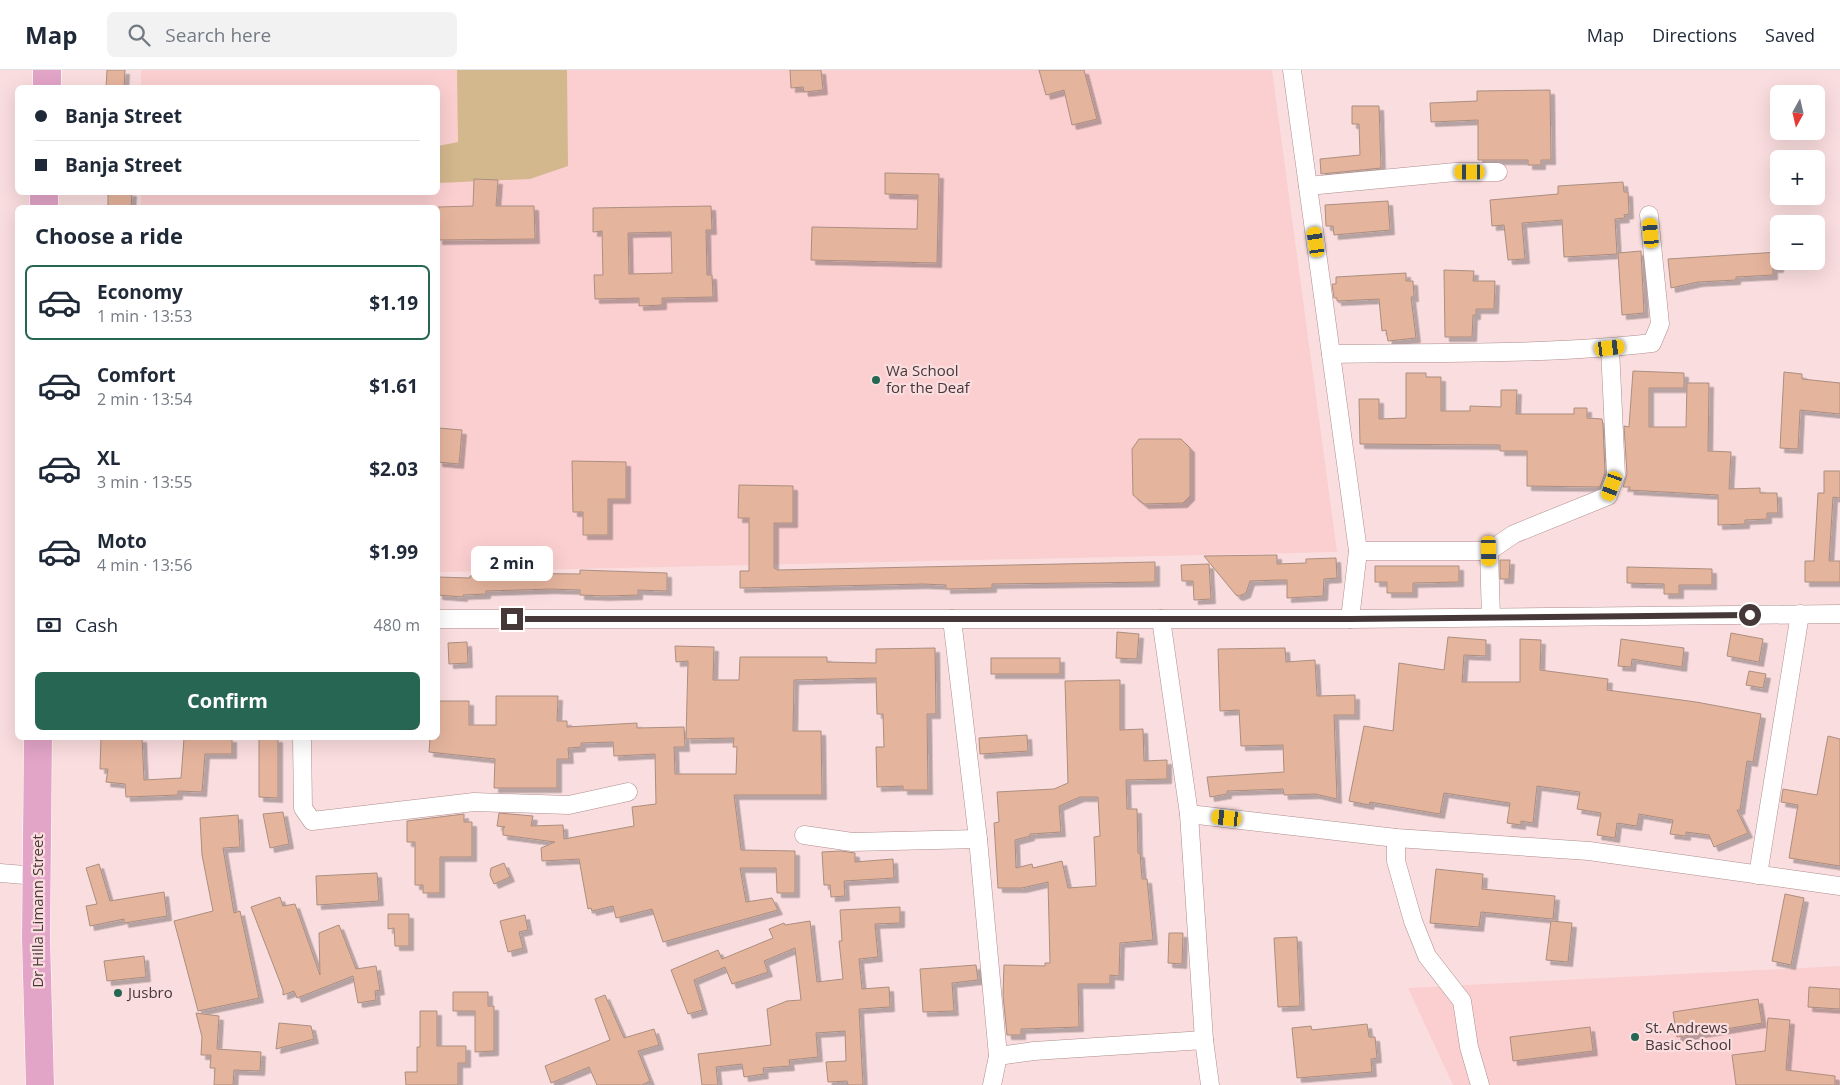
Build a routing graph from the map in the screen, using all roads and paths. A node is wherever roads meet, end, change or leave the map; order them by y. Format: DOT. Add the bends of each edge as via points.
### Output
graph roads {
  1 [pos="47,70"];
  2 [pos="1292,70"];
  3 [pos="46,85"];
  4 [pos="1498,172"];
  5 [pos="1308,186"];
  6 [pos="1649,215"];
  7 [pos="1610,348"];
  8 [pos="1331,354"];
  9 [pos="1358,551"];
  10 [pos="1489,551"];
  11 [pos="1800,614"];
  12 [pos="1840,614"];
  13 [pos="1490,617"];
  14 [pos="440,618"];
  15 [pos="952,619"];
  16 [pos="1161,619"];
  17 [pos="1350,619"];
  18 [pos="38,740"];
  19 [pos="302,740"];
  20 [pos="628,792"];
  21 [pos="1189,814"];
  22 [pos="804,835"];
  23 [pos="1396,838"];
  24 [pos="978,839"];
  25 [pos="0,873"];
  26 [pos="1758,875"];
  27 [pos="37,876"];
  28 [pos="1840,886"];
  29 [pos="1204,1040"];
  30 [pos="998,1056"];
  31 [pos="40,1085"];
  32 [pos="992,1085"];
  33 [pos="1210,1085"];
  34 [pos="1480,1085"];
  1 -- 3 [label="highway"];
  2 -- 5 [label="street"];
  4 -- 5 [label="street" via="1455,172"];
  5 -- 8 [label="street"];
  6 -- 7 [label="street" via="1660,324 1652,343"];
  7 -- 8 [label="street"];
  7 -- 10 [label="street" via="1616,475 1608,496 1514,534"];
  8 -- 9 [label="street"];
  9 -- 10 [label="street"];
  9 -- 17 [label="street"];
  10 -- 13 [label="street"];
  11 -- 12 [label="street"];
  11 -- 13 [label="street"];
  11 -- 26 [label="street"];
  13 -- 17 [label="street"];
  14 -- 15 [label="street"];
  15 -- 16 [label="street"];
  15 -- 24 [label="street"];
  16 -- 17 [label="street"];
  16 -- 21 [label="street"];
  18 -- 27 [label="highway, Dr Hilla Limann Street"];
  19 -- 20 [label="street" via="303,808 312,821 474,802 569,805"];
  21 -- 23 [label="street"];
  21 -- 29 [label="street"];
  22 -- 24 [label="street" via="852,842"];
  23 -- 26 [label="street" via="1589,851"];
  23 -- 34 [label="street" via="1396,860 1413,921 1427,956 1462,1001 1469,1046"];
  24 -- 30 [label="street"];
  25 -- 27 [label="street"];
  26 -- 28 [label="street"];
  27 -- 31 [label="highway, Dr Hilla Limann Street"];
  29 -- 30 [label="street"];
  29 -- 33 [label="street"];
  30 -- 32 [label="street"];
}
